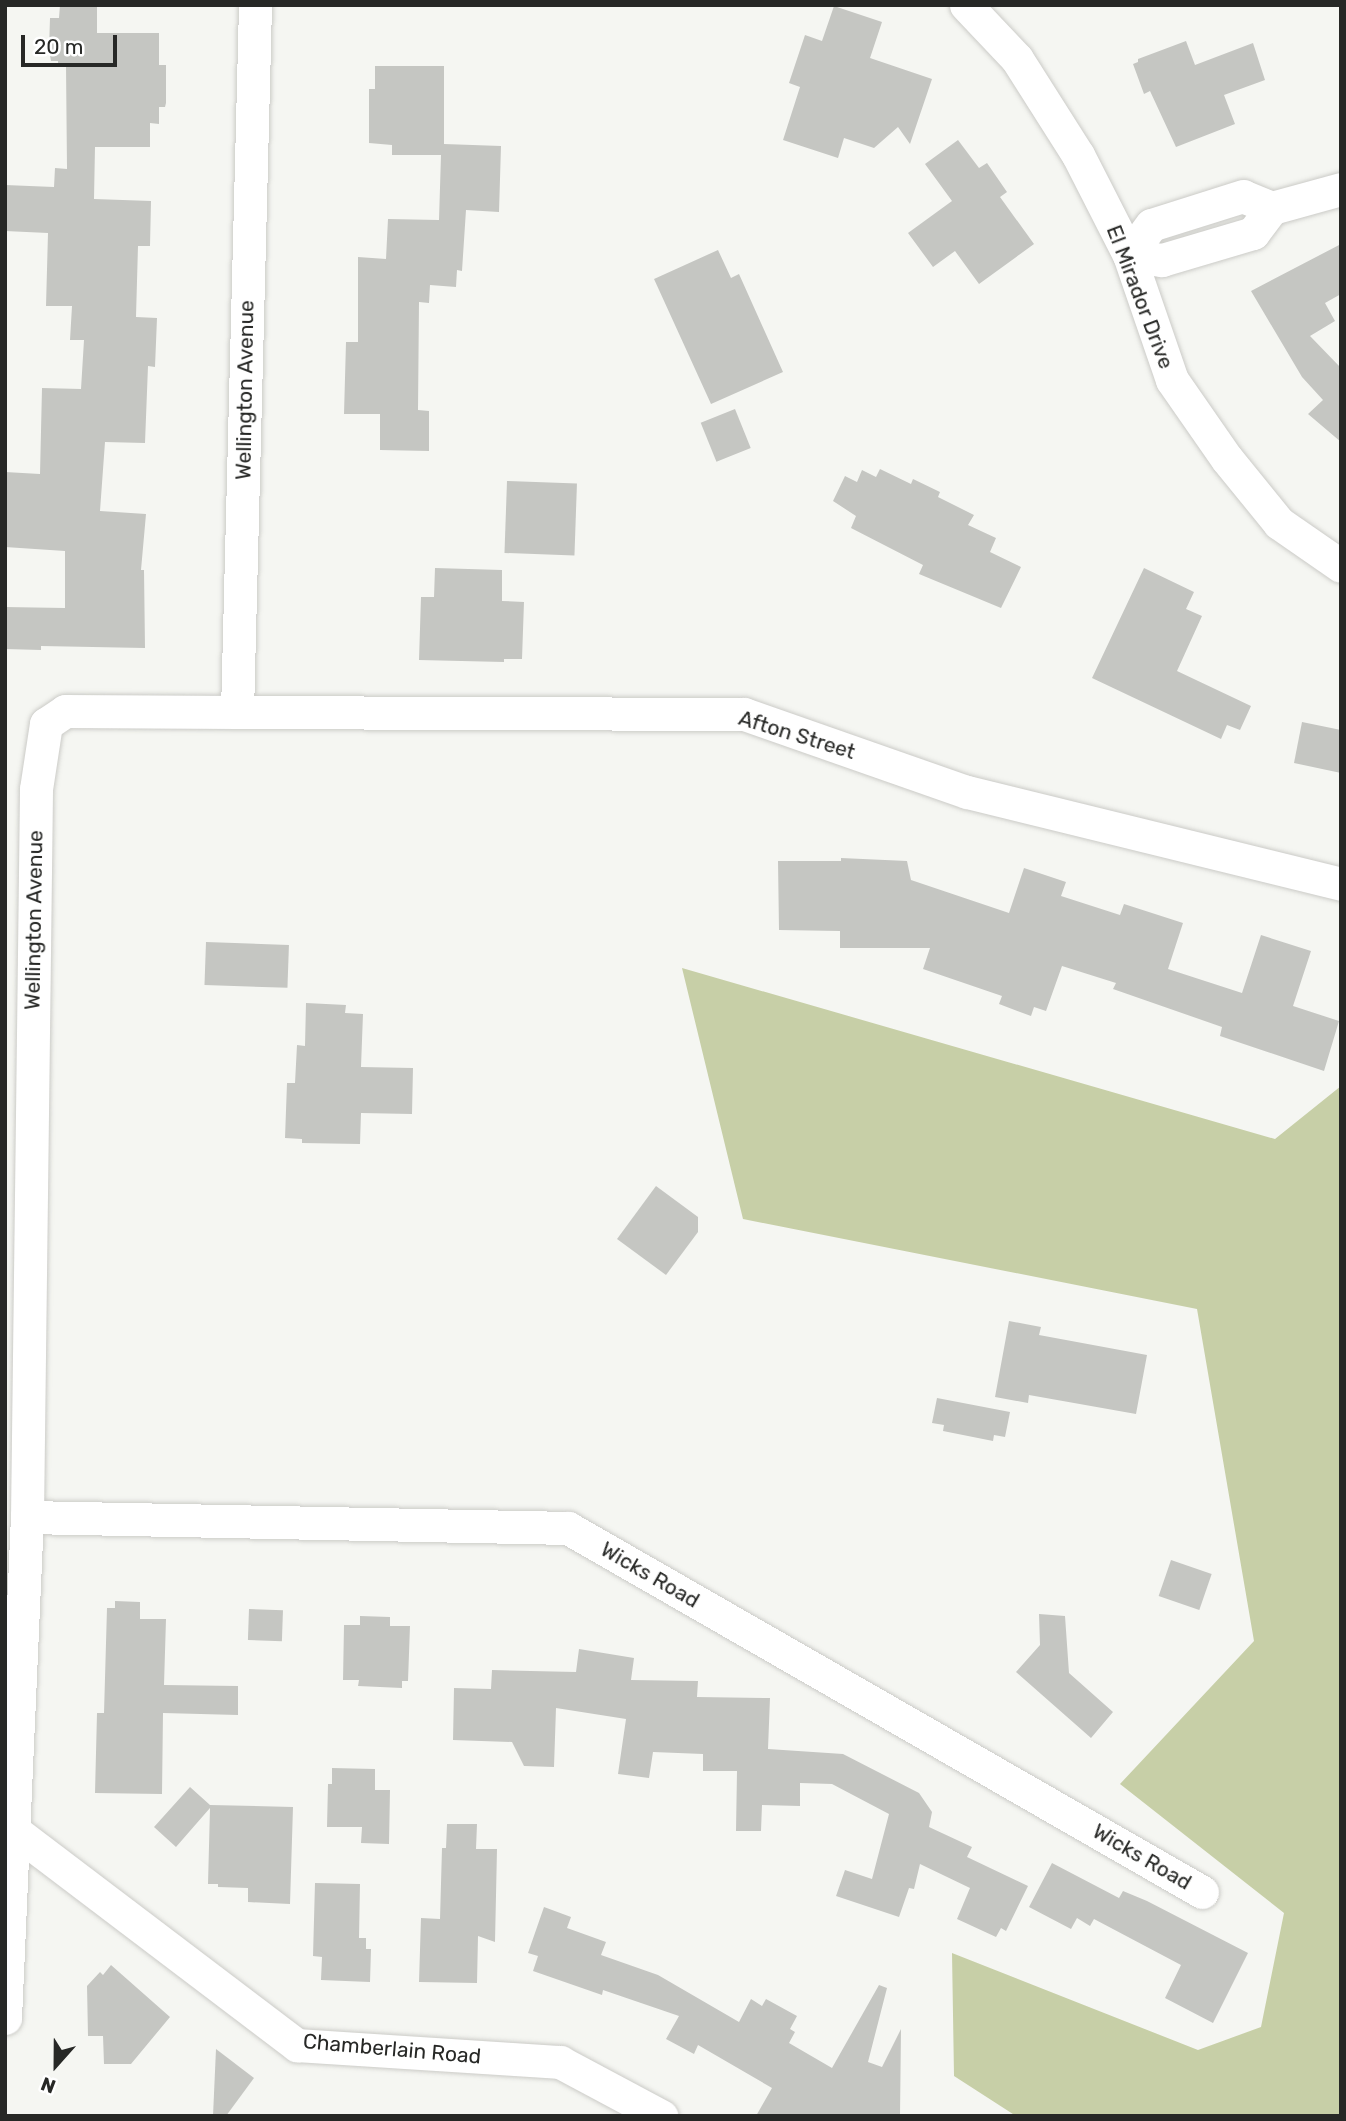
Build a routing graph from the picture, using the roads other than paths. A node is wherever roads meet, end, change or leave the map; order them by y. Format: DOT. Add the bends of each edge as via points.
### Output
graph roads {
  1 [pos="255,5"];
  2 [pos="966,5"];
  3 [pos="1341,189"];
  4 [pos="1129,254"];
  5 [pos="1341,566"];
  6 [pos="237,712"];
  7 [pos="1341,884"];
  8 [pos="19,1075"];
  9 [pos="27,1517"];
  10 [pos="12,1829"];
  11 [pos="1202,1892"];
  12 [pos="5,2018"];
  13 [pos="661,2116"];
  1 -- 6 [label="street, Wellington Avenue"];
  2 -- 4 [label="street, El Mirador Drive" via="1017,59 1078,155"];
  3 -- 4 [label="street" via="1272,208 1243,196 1151,225"];
  4 -- 5 [label="street, El Mirador Drive" via="1172,380 1279,523"];
  6 -- 7 [label="street, Afton Street" via="744,714 967,792"];
  6 -- 8 [label="street, Wellington Avenue" via="65,710 46,724 36,789"];
  8 -- 9 [label="street, Wellington Avenue"];
  9 -- 10 [label="street, Wellington Avenue"];
  9 -- 11 [label="street, Wicks Road" via="568,1528"];
  10 -- 12 [label="street, Wellington Avenue"];
  10 -- 13 [label="street, Chamberlain Road" via="297,2045 560,2062"];
}
